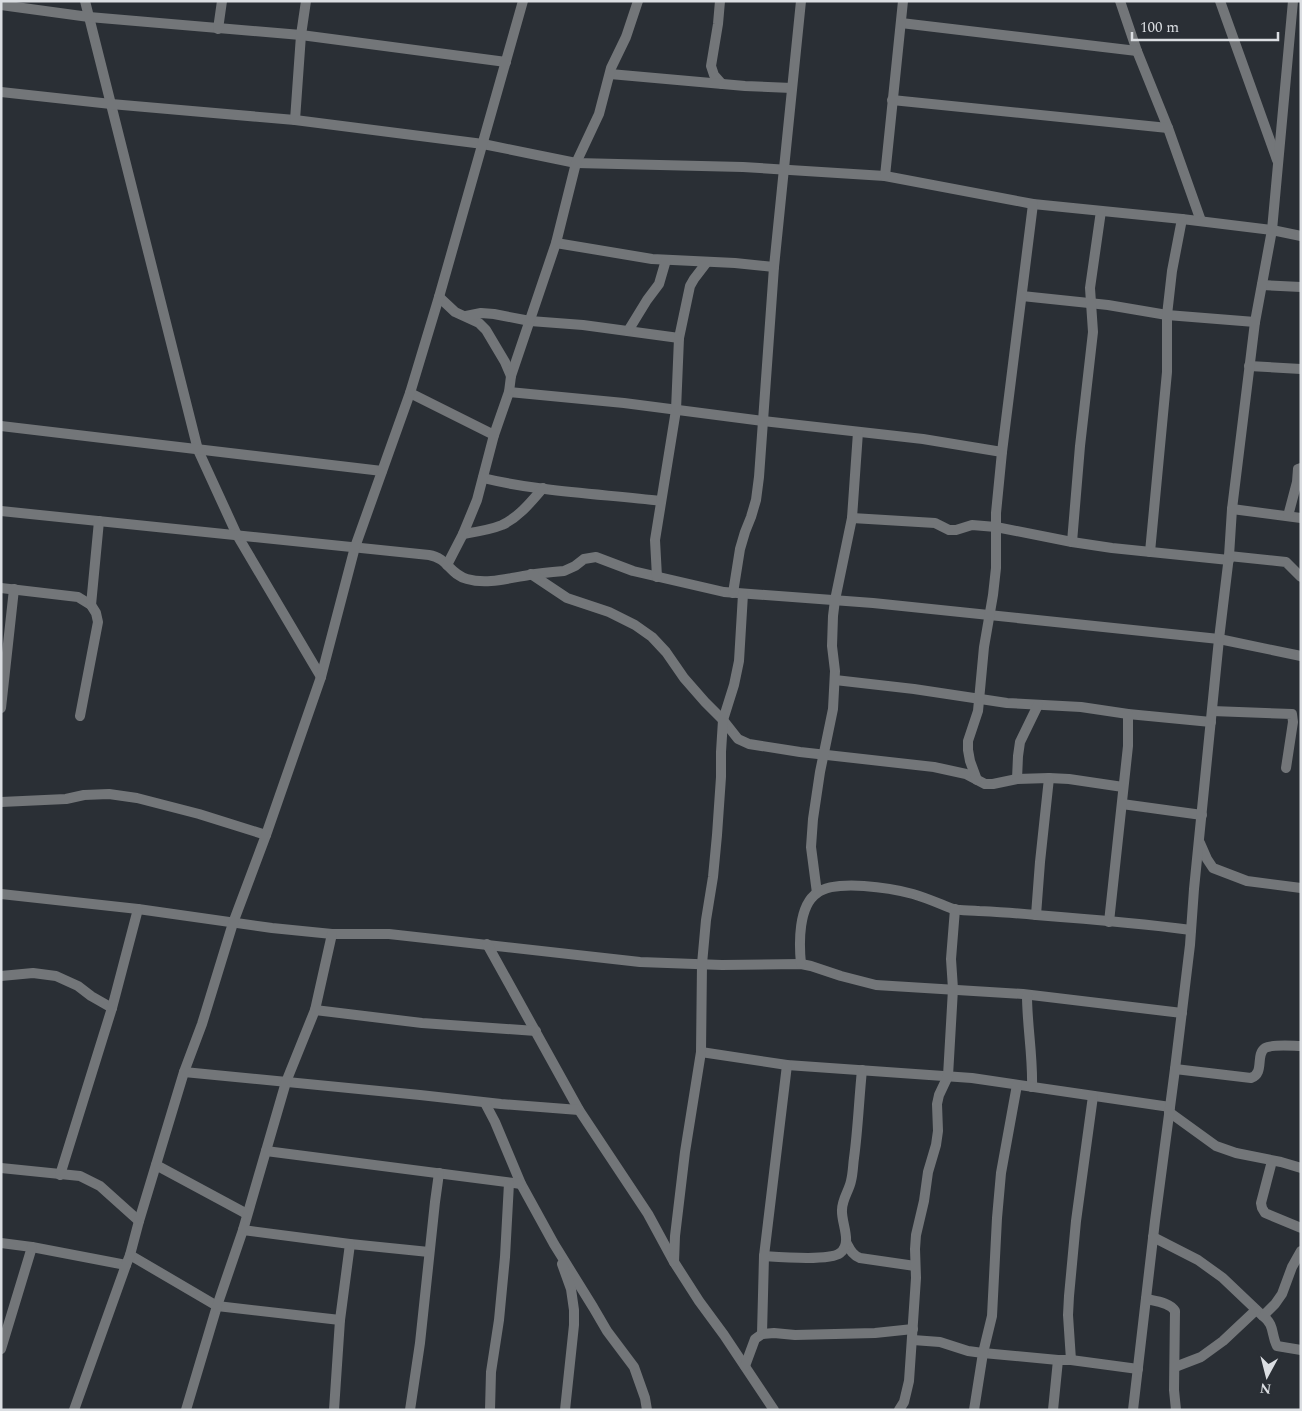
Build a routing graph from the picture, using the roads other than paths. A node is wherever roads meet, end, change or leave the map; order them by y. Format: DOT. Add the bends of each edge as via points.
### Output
graph roads {
  1 [pos="85,1"];
  2 [pos="222,1"];
  3 [pos="306,1"];
  4 [pos="523,1"];
  5 [pos="638,1"];
  6 [pos="720,1"];
  7 [pos="801,1"];
  8 [pos="903,1"];
  9 [pos="1120,1"];
  10 [pos="1220,1"];
  11 [pos="1,5"];
  12 [pos="1296,5"];
  13 [pos="89,17"];
  14 [pos="901,23"];
  15 [pos="218,29"];
  16 [pos="301,35"];
  17 [pos="1137,51"];
  18 [pos="506,62"];
  19 [pos="610,74"];
  20 [pos="722,84"];
  21 [pos="792,88"];
  22 [pos="1,92"];
  23 [pos="892,100"];
  24 [pos="112,104"];
  25 [pos="295,120"];
  26 [pos="1168,128"];
  27 [pos="483,144"];
  28 [pos="576,163"];
  29 [pos="1278,164"];
  30 [pos="784,170"];
  31 [pos="886,176"];
  32 [pos="1033,204"];
  33 [pos="1101,211"];
  34 [pos="1182,219"];
  35 [pos="1202,221"];
  36 [pos="1272,230"];
  37 [pos="1301,236"];
  38 [pos="556,243"];
  39 [pos="666,260"];
  40 [pos="707,262"];
  41 [pos="774,267"];
  42 [pos="1262,285"];
  43 [pos="1301,287"];
  44 [pos="1022,296"];
  45 [pos="439,297"];
  46 [pos="1092,304"];
  47 [pos="1168,315"];
  48 [pos="466,316"];
  49 [pos="530,320"];
  50 [pos="1255,322"];
  51 [pos="628,330"];
  52 [pos="679,338"];
  53 [pos="1249,366"];
  54 [pos="1301,369"];
  55 [pos="511,376"];
  56 [pos="509,392"];
  57 [pos="410,393"];
  58 [pos="676,410"];
  59 [pos="764,421"];
  60 [pos="1,426"];
  61 [pos="858,432"];
  62 [pos="494,435"];
  63 [pos="198,450"];
  64 [pos="1002,452"];
  65 [pos="1301,468"];
  66 [pos="382,471"];
  67 [pos="483,478"];
  68 [pos="543,488"];
  69 [pos="661,501"];
  70 [pos="1232,509"];
  71 [pos="1,511"];
  72 [pos="1288,516"];
  73 [pos="852,518"];
  74 [pos="1301,518"];
  75 [pos="99,521"];
  76 [pos="996,527"];
  77 [pos="463,534"];
  78 [pos="237,535"];
  79 [pos="1072,542"];
  80 [pos="355,547"];
  81 [pos="1150,552"];
  82 [pos="1229,558"];
  83 [pos="447,565"];
  84 [pos="531,574"];
  85 [pos="657,577"];
  86 [pos="1301,577"];
  87 [pos="1,588"];
  88 [pos="14,589"];
  89 [pos="738,593"];
  90 [pos="835,600"];
  91 [pos="91,605"];
  92 [pos="990,615"];
  93 [pos="1219,639"];
  94 [pos="1301,656"];
  95 [pos="321,677"];
  96 [pos="835,680"];
  97 [pos="979,699"];
  98 [pos="1038,705"];
  99 [pos="1,708"];
  100 [pos="1128,714"];
  101 [pos="80,716"];
  102 [pos="1211,717"];
  103 [pos="723,720"];
  104 [pos="823,754"];
  105 [pos="1286,768"];
  106 [pos="1049,778"];
  107 [pos="1017,779"];
  108 [pos="977,780"];
  109 [pos="1123,786"];
  110 [pos="1,802"];
  111 [pos="1122,804"];
  112 [pos="1202,815"];
  113 [pos="266,835"];
  114 [pos="1199,840"];
  115 [pos="1301,888"];
  116 [pos="817,893"];
  117 [pos="1,894"];
  118 [pos="138,909"];
  119 [pos="955,909"];
  120 [pos="1036,915"];
  121 [pos="1109,922"];
  122 [pos="233,923"];
  123 [pos="1191,930"];
  124 [pos="332,934"];
  125 [pos="487,944"];
  126 [pos="702,964"];
  127 [pos="801,964"];
  128 [pos="1,976"];
  129 [pos="953,989"];
  130 [pos="1028,995"];
  131 [pos="112,1008"];
  132 [pos="315,1010"];
  133 [pos="1182,1013"];
  134 [pos="536,1032"];
  135 [pos="1301,1046"];
  136 [pos="701,1052"];
  137 [pos="787,1064"];
  138 [pos="1175,1069"];
  139 [pos="862,1070"];
  140 [pos="184,1072"];
  141 [pos="948,1076"];
  142 [pos="286,1082"];
  143 [pos="1018,1085"];
  144 [pos="1032,1087"];
  145 [pos="1093,1096"];
  146 [pos="485,1102"];
  147 [pos="1170,1109"];
  148 [pos="579,1110"];
  149 [pos="266,1151"];
  150 [pos="1272,1161"];
  151 [pos="156,1164"];
  152 [pos="1,1168"];
  153 [pos="1301,1168"];
  154 [pos="439,1173"];
  155 [pos="60,1175"];
  156 [pos="509,1183"];
  157 [pos="521,1184"];
  158 [pos="247,1214"];
  159 [pos="139,1221"];
  160 [pos="1301,1228"];
  161 [pos="242,1230"];
  162 [pos="1153,1238"];
  163 [pos="846,1242"];
  164 [pos="1,1243"];
  165 [pos="350,1244"];
  166 [pos="554,1244"];
  167 [pos="32,1247"];
  168 [pos="1301,1251"];
  169 [pos="429,1252"];
  170 [pos="764,1256"];
  171 [pos="128,1260"];
  172 [pos="674,1262"];
  173 [pos="915,1266"];
  174 [pos="1146,1299"];
  175 [pos="217,1306"];
  176 [pos="1259,1313"];
  177 [pos="340,1320"];
  178 [pos="762,1334"];
  179 [pos="912,1334"];
  180 [pos="1,1349"];
  181 [pos="1301,1350"];
  182 [pos="982,1353"];
  183 [pos="1058,1360"];
  184 [pos="1072,1360"];
  185 [pos="745,1366"];
  186 [pos="1175,1367"];
  187 [pos="1138,1369"];
  188 [pos="74,1410"];
  189 [pos="186,1410"];
  190 [pos="334,1410"];
  191 [pos="410,1410"];
  192 [pos="490,1410"];
  193 [pos="565,1410"];
  194 [pos="647,1410"];
  195 [pos="774,1410"];
  196 [pos="899,1410"];
  197 [pos="974,1410"];
  198 [pos="1053,1410"];
  199 [pos="1134,1410"];
  200 [pos="1176,1410"];
  1 -- 13 [label="street"];
  2 -- 15 [label="street"];
  3 -- 16 [label="street"];
  4 -- 18 [label="street"];
  5 -- 19 [label="street"];
  6 -- 20 [label="street" via="711,66"];
  7 -- 21 [label="street"];
  8 -- 14 [label="street"];
  9 -- 17 [label="street"];
  10 -- 29 [label="street"];
  11 -- 13 [label="street"];
  12 -- 29 [label="street"];
  13 -- 15 [label="street"];
  13 -- 24 [label="street"];
  14 -- 17 [label="street"];
  14 -- 23 [label="street"];
  15 -- 16 [label="street"];
  16 -- 18 [label="street"];
  16 -- 25 [label="street"];
  17 -- 26 [label="street"];
  18 -- 27 [label="street"];
  19 -- 20 [label="street"];
  19 -- 28 [label="street" via="599,114"];
  20 -- 21 [label="street"];
  21 -- 30 [label="street"];
  22 -- 24 [label="street"];
  23 -- 26 [label="street"];
  23 -- 31 [label="street"];
  24 -- 25 [label="street"];
  24 -- 63 [label="street"];
  25 -- 27 [label="street"];
  26 -- 35 [label="street"];
  27 -- 28 [label="street"];
  27 -- 45 [label="street"];
  28 -- 30 [label="street"];
  28 -- 38 [label="street"];
  29 -- 36 [label="street"];
  30 -- 31 [label="street"];
  30 -- 41 [label="street"];
  31 -- 32 [label="street"];
  32 -- 33 [label="street"];
  32 -- 44 [label="street"];
  33 -- 34 [label="street"];
  33 -- 46 [label="street" via="1090,288"];
  34 -- 35 [label="street"];
  34 -- 47 [label="street"];
  35 -- 36 [label="street"];
  36 -- 37 [label="street"];
  36 -- 42 [label="street"];
  38 -- 39 [label="street"];
  38 -- 49 [label="street"];
  39 -- 40 [label="street"];
  39 -- 51 [label="street" via="659,284"];
  40 -- 41 [label="street"];
  40 -- 52 [label="street" via="690,286"];
  41 -- 59 [label="street"];
  42 -- 43 [label="street"];
  42 -- 50 [label="street"];
  44 -- 46 [label="street"];
  44 -- 64 [label="street"];
  45 -- 48 [label="street" via="455,312"];
  45 -- 57 [label="street"];
  46 -- 47 [label="street"];
  46 -- 79 [label="street" via="1093,332"];
  47 -- 50 [label="street"];
  47 -- 81 [label="street" via="1167,372"];
  48 -- 49 [label="street" via="481,313"];
  48 -- 55 [label="street" via="486,330"];
  49 -- 51 [label="street"];
  49 -- 55 [label="street"];
  50 -- 53 [label="street"];
  51 -- 52 [label="street"];
  52 -- 58 [label="street"];
  53 -- 54 [label="street"];
  53 -- 70 [label="street"];
  55 -- 56 [label="street"];
  56 -- 58 [label="street"];
  56 -- 62 [label="street"];
  57 -- 62 [label="street"];
  57 -- 66 [label="street"];
  58 -- 59 [label="street"];
  58 -- 69 [label="street"];
  59 -- 61 [label="street"];
  59 -- 89 [label="street" via="756,500 742,539"];
  60 -- 63 [label="street"];
  61 -- 64 [label="street"];
  61 -- 73 [label="street"];
  62 -- 67 [label="street"];
  63 -- 66 [label="street"];
  63 -- 78 [label="street"];
  64 -- 76 [label="street"];
  65 -- 72 [label="street" via="1298,469"];
  66 -- 80 [label="street"];
  67 -- 68 [label="street"];
  67 -- 77 [label="street"];
  68 -- 69 [label="street"];
  68 -- 77 [label="street" via="526,508 503,524"];
  69 -- 85 [label="street" via="655,540"];
  70 -- 72 [label="street"];
  70 -- 82 [label="street"];
  71 -- 75 [label="street"];
  72 -- 74 [label="street"];
  73 -- 76 [label="street" via="935,523 949,530 972,525"];
  73 -- 90 [label="street"];
  75 -- 78 [label="street"];
  75 -- 91 [label="street"];
  76 -- 79 [label="street"];
  76 -- 92 [label="street" via="996,568"];
  77 -- 83 [label="street"];
  78 -- 80 [label="street"];
  78 -- 95 [label="street"];
  79 -- 81 [label="street"];
  80 -- 83 [label="street" via="437,556"];
  80 -- 95 [label="street"];
  81 -- 82 [label="street"];
  82 -- 86 [label="street" via="1286,562"];
  82 -- 93 [label="street"];
  83 -- 84 [label="street" via="457,575 479,582"];
  84 -- 85 [label="street" via="564,571 592,557"];
  84 -- 103 [label="street" via="566,598 609,612 652,637 704,702"];
  85 -- 89 [label="street"];
  87 -- 88 [label="street"];
  88 -- 91 [label="street" via="78,597"];
  88 -- 99 [label="street"];
  89 -- 90 [label="street"];
  89 -- 103 [label="street" via="738,661"];
  90 -- 92 [label="street"];
  90 -- 96 [label="street" via="832,646"];
  91 -- 101 [label="street" via="98,622"];
  92 -- 93 [label="street"];
  92 -- 97 [label="street"];
  93 -- 94 [label="street"];
  93 -- 102 [label="street"];
  95 -- 113 [label="street"];
  96 -- 97 [label="street"];
  96 -- 104 [label="street" via="833,709"];
  97 -- 98 [label="street"];
  97 -- 108 [label="street" via="968,741 970,761"];
  98 -- 100 [label="street"];
  98 -- 107 [label="street" via="1020,742"];
  100 -- 102 [label="street"];
  100 -- 109 [label="street"];
  102 -- 105 [label="street" via="1292,714"];
  102 -- 112 [label="street"];
  103 -- 104 [label="street" via="738,739 749,744"];
  103 -- 126 [label="street" via="717,835"];
  104 -- 108 [label="street" via="934,767 966,774"];
  104 -- 116 [label="street" via="812,837"];
  106 -- 107 [label="street"];
  106 -- 109 [label="street"];
  106 -- 120 [label="street"];
  107 -- 108 [label="street" via="993,784"];
  109 -- 111 [label="street"];
  110 -- 113 [label="street" via="109,794 199,814"];
  111 -- 112 [label="street"];
  111 -- 121 [label="street"];
  112 -- 114 [label="street"];
  113 -- 122 [label="street"];
  114 -- 115 [label="street" via="1213,868 1247,881"];
  114 -- 123 [label="street"];
  116 -- 119 [label="street" via="826,888 847,886 890,889"];
  116 -- 127 [label="street" via="809,900 801,927"];
  117 -- 118 [label="street"];
  118 -- 122 [label="street"];
  118 -- 131 [label="street"];
  119 -- 120 [label="street"];
  119 -- 129 [label="street" via="951,959"];
  120 -- 121 [label="street"];
  121 -- 123 [label="street"];
  122 -- 124 [label="street"];
  122 -- 140 [label="street"];
  123 -- 133 [label="street"];
  124 -- 125 [label="street" via="389,934"];
  124 -- 132 [label="street"];
  125 -- 126 [label="street" via="630,961"];
  125 -- 134 [label="street"];
  126 -- 127 [label="street"];
  126 -- 136 [label="street"];
  127 -- 129 [label="street" via="876,985"];
  128 -- 131 [label="street" via="56,976"];
  129 -- 130 [label="street"];
  129 -- 141 [label="street"];
  130 -- 133 [label="street"];
  130 -- 144 [label="street"];
  131 -- 155 [label="street"];
  132 -- 134 [label="street"];
  132 -- 142 [label="street"];
  133 -- 138 [label="street"];
  134 -- 148 [label="street"];
  135 -- 138 [label="street" via="1266,1048 1262,1052 1258,1073 1251,1078"];
  136 -- 137 [label="street"];
  136 -- 172 [label="street" via="686,1143"];
  137 -- 139 [label="street"];
  137 -- 170 [label="street"];
  138 -- 147 [label="street"];
  139 -- 141 [label="street"];
  139 -- 163 [label="street" via="852,1180 842,1210"];
  140 -- 142 [label="street"];
  140 -- 151 [label="street"];
  141 -- 143 [label="street"];
  141 -- 173 [label="street" via="937,1104 938,1131 918,1226"];
  142 -- 146 [label="street"];
  142 -- 149 [label="street"];
  143 -- 144 [label="street"];
  143 -- 182 [label="street" via="1001,1173 992,1316"];
  144 -- 145 [label="street"];
  145 -- 147 [label="street"];
  145 -- 184 [label="street" via="1076,1220 1068,1315"];
  146 -- 148 [label="street"];
  146 -- 157 [label="street"];
  147 -- 150 [label="street" via="1216,1146"];
  147 -- 162 [label="street"];
  148 -- 172 [label="street" via="648,1214"];
  149 -- 154 [label="street"];
  149 -- 158 [label="street"];
  150 -- 153 [label="street"];
  150 -- 160 [label="street" via="1262,1208 1265,1213"];
  151 -- 158 [label="street"];
  151 -- 159 [label="street"];
  152 -- 155 [label="street"];
  154 -- 156 [label="street"];
  154 -- 169 [label="street"];
  155 -- 159 [label="street" via="80,1176 100,1186"];
  156 -- 157 [label="street"];
  156 -- 192 [label="street"];
  157 -- 166 [label="street"];
  158 -- 161 [label="street"];
  159 -- 171 [label="street"];
  161 -- 165 [label="street"];
  161 -- 175 [label="street"];
  162 -- 174 [label="street"];
  162 -- 176 [label="street" via="1198,1260"];
  163 -- 170 [label="street" via="841,1253 835,1256"];
  163 -- 173 [label="street" via="852,1253 860,1258"];
  164 -- 167 [label="street"];
  165 -- 169 [label="street"];
  165 -- 177 [label="street"];
  166 -- 193 [label="street" via="571,1289 574,1310"];
  166 -- 194 [label="street" via="607,1331 634,1367"];
  167 -- 171 [label="street"];
  167 -- 180 [label="street"];
  168 -- 176 [label="street" via="1282,1294 1275,1304"];
  169 -- 191 [label="street"];
  170 -- 178 [label="street"];
  171 -- 175 [label="street"];
  171 -- 188 [label="street"];
  172 -- 185 [label="street"];
  173 -- 179 [label="street"];
  174 -- 186 [label="street" via="1169,1305 1175,1311"];
  174 -- 187 [label="street"];
  175 -- 177 [label="street"];
  175 -- 189 [label="street"];
  176 -- 181 [label="street" via="1271,1325 1277,1346"];
  176 -- 186 [label="street" via="1201,1357"];
  177 -- 190 [label="street"];
  178 -- 179 [label="street"];
  178 -- 185 [label="street" via="755,1339"];
  179 -- 182 [label="street"];
  179 -- 196 [label="street" via="907,1391"];
  182 -- 183 [label="street"];
  182 -- 197 [label="street"];
  183 -- 184 [label="street"];
  183 -- 198 [label="street"];
  184 -- 187 [label="street"];
  185 -- 195 [label="street"];
  186 -- 200 [label="street"];
  187 -- 199 [label="street"];
}
